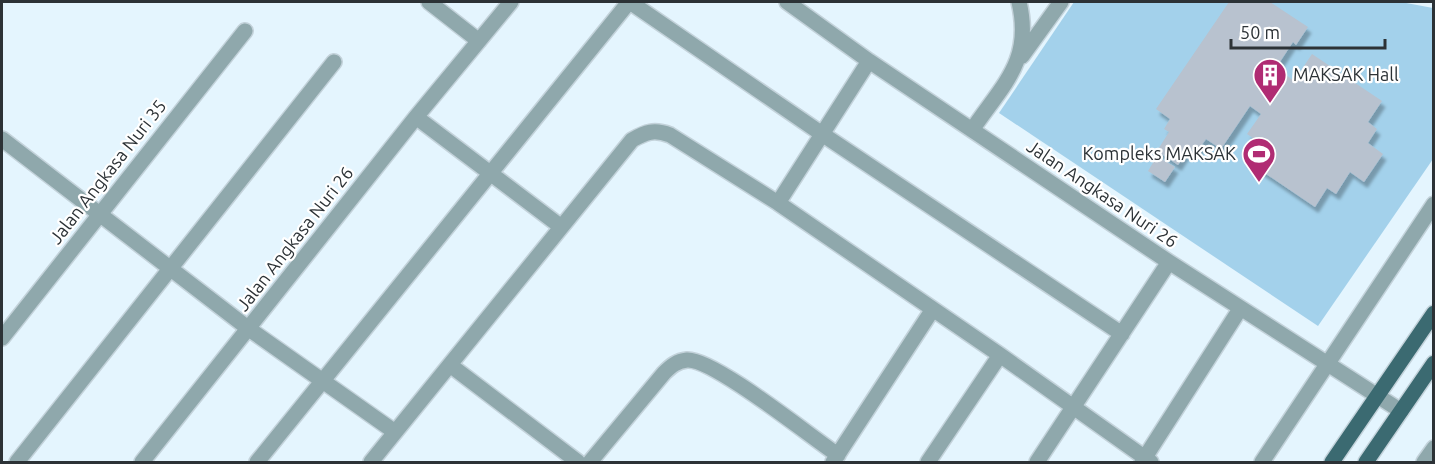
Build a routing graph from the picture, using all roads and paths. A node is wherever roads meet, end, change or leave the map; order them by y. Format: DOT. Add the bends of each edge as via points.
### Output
graph roads {
  1 [pos="429,2"];
  2 [pos="511,2"];
  3 [pos="630,2"];
  4 [pos="787,2"];
  5 [pos="1019,2"];
  6 [pos="1061,2"];
  7 [pos="245,31"];
  8 [pos="479,41"];
  9 [pos="1020,58"];
  10 [pos="869,61"];
  11 [pos="334,62"];
  12 [pos="416,117"];
  13 [pos="972,130"];
  14 [pos="822,134"];
  15 [pos="2,139"];
  16 [pos="489,173"];
  17 [pos="778,203"];
  18 [pos="1434,204"];
  19 [pos="99,215"];
  20 [pos="560,226"];
  21 [pos="1169,262"];
  22 [pos="170,268"];
  23 [pos="933,309"];
  24 [pos="1240,309"];
  25 [pos="1434,313"];
  26 [pos="249,329"];
  27 [pos="1122,334"];
  28 [pos="2,338"];
  29 [pos="1000,355"];
  30 [pos="1434,363"];
  31 [pos="450,365"];
  32 [pos="1326,365"];
  33 [pos="322,381"];
  34 [pos="1376,397"];
  35 [pos="1074,407"];
  36 [pos="1401,411"];
  37 [pos="395,432"];
  38 [pos="1434,448"];
  39 [pos="835,459"];
  40 [pos="1146,461"];
  41 [pos="17,462"];
  42 [pos="142,462"];
  43 [pos="257,462"];
  44 [pos="371,462"];
  45 [pos="578,462"];
  46 [pos="590,462"];
  47 [pos="928,462"];
  48 [pos="1037,462"];
  49 [pos="1262,462"];
  50 [pos="1332,462"];
  51 [pos="1366,462"];
  52 [pos="1424,462"];
  1 -- 8 [label="street"];
  2 -- 8 [label="street, Jalan Angkasa Nuri 26"];
  3 -- 14 [label="street"];
  3 -- 16 [label="street"];
  4 -- 10 [label="street, Jalan Angkasa Nuri 26"];
  5 -- 9 [label="street" via="1024,30"];
  6 -- 9 [label="street"];
  7 -- 19 [label="street, Jalan Angkasa Nuri 35"];
  8 -- 12 [label="street, Jalan Angkasa Nuri 26"];
  9 -- 13 [label="street"];
  10 -- 13 [label="street, Jalan Angkasa Nuri 26"];
  10 -- 14 [label="street"];
  11 -- 22 [label="street"];
  12 -- 16 [label="street"];
  12 -- 26 [label="street, Jalan Angkasa Nuri 26"];
  13 -- 21 [label="street, Jalan Angkasa Nuri 26"];
  14 -- 17 [label="street"];
  14 -- 27 [label="street"];
  15 -- 19 [label="street"];
  16 -- 20 [label="street"];
  16 -- 33 [label="street"];
  17 -- 20 [label="street" via="657,130 632,140"];
  17 -- 23 [label="street"];
  18 -- 32 [label="street"];
  19 -- 22 [label="street"];
  19 -- 28 [label="street, Jalan Angkasa Nuri 35"];
  20 -- 31 [label="street"];
  21 -- 24 [label="street, Jalan Angkasa Nuri 26"];
  21 -- 27 [label="street"];
  22 -- 26 [label="street"];
  22 -- 41 [label="street"];
  23 -- 29 [label="street"];
  23 -- 39 [label="street"];
  24 -- 32 [label="street, Jalan Angkasa Nuri 26"];
  24 -- 40 [label="street"];
  25 -- 34 [label="main road"];
  26 -- 33 [label="street"];
  26 -- 42 [label="street, Jalan Angkasa Nuri 26"];
  27 -- 35 [label="street"];
  29 -- 35 [label="street"];
  29 -- 47 [label="street"];
  30 -- 36 [label="main road"];
  31 -- 37 [label="street"];
  31 -- 45 [label="street"];
  32 -- 34 [label="street, Jalan Angkasa Nuri 26"];
  32 -- 49 [label="street"];
  33 -- 37 [label="street"];
  33 -- 43 [label="street"];
  34 -- 36 [label="street, Jalan Angkasa Nuri 26"];
  34 -- 50 [label="main road"];
  35 -- 40 [label="street"];
  35 -- 48 [label="street"];
  36 -- 51 [label="main road"];
  37 -- 44 [label="street"];
  38 -- 52 [label="street"];
  39 -- 46 [label="street" via="714,368 688,360 675,363 664,373"];
}
